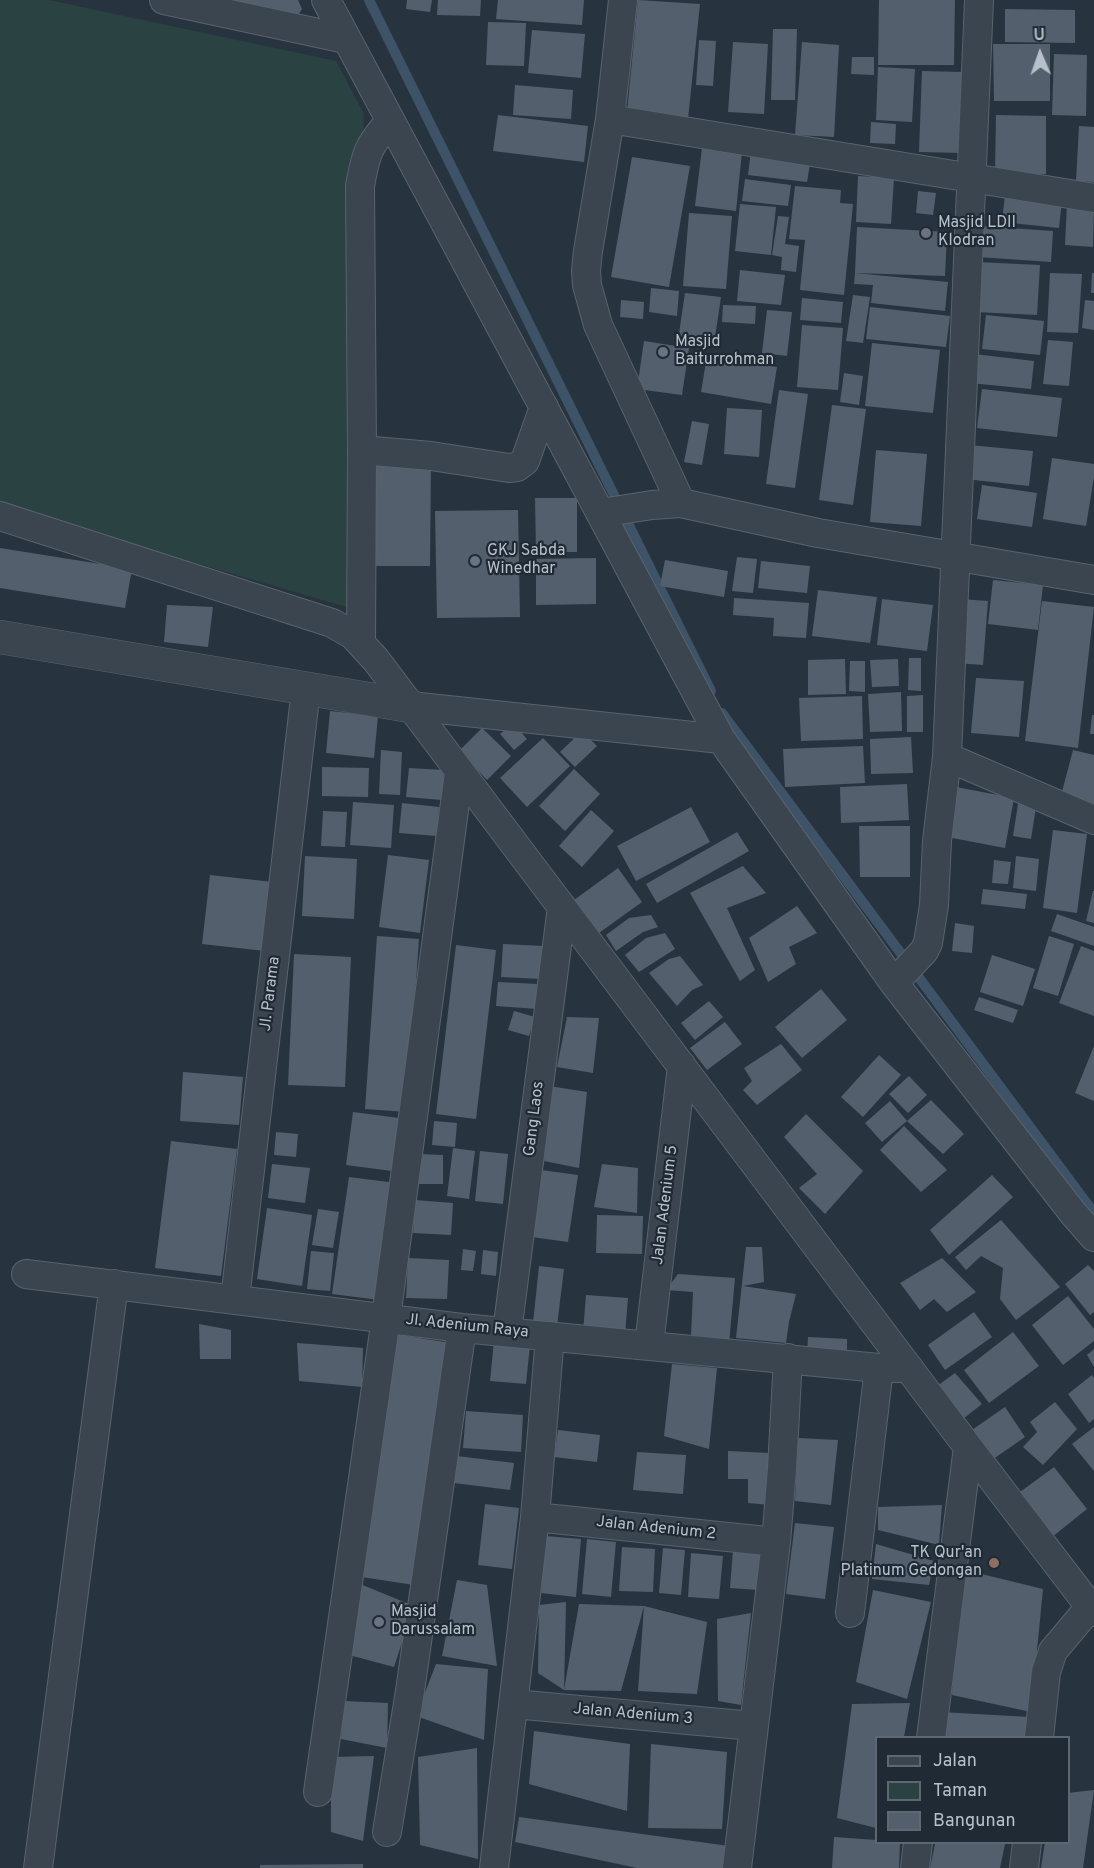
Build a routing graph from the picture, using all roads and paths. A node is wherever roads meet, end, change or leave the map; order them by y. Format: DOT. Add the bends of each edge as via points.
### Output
graph roads {
  1 [pos="164,0"];
  2 [pos="326,0"];
  3 [pos="623,0"];
  4 [pos="979,0"];
  5 [pos="346,39"];
  6 [pos="609,119"];
  7 [pos="390,121"];
  8 [pos="972,177"];
  9 [pos="1094,198"];
  10 [pos="544,407"];
  11 [pos="362,450"];
  12 [pos="681,503"];
  13 [pos="608,513"];
  14 [pos="0,516"];
  15 [pos="955,557"];
  16 [pos="1094,580"];
  17 [pos="0,637"];
  18 [pos="361,643"];
  19 [pos="306,689"];
  20 [pos="410,706"];
  21 [pos="721,739"];
  22 [pos="947,757"];
  23 [pos="459,773"];
  24 [pos="1094,820"];
  25 [pos="562,907"];
  26 [pos="908,968"];
  27 [pos="682,1066"];
  28 [pos="1094,1237"];
  29 [pos="26,1274"];
  30 [pos="114,1284"];
  31 [pos="235,1299"];
  32 [pos="386,1318"];
  33 [pos="462,1328"];
  34 [pos="507,1332"];
  35 [pos="550,1336"];
  36 [pos="649,1345"];
  37 [pos="788,1358"];
  38 [pos="879,1368"];
  39 [pos="909,1368"];
  40 [pos="968,1448"];
  41 [pos="535,1517"];
  42 [pos="776,1542"];
  43 [pos="1092,1609"];
  44 [pos="850,1613"];
  45 [pos="514,1704"];
  46 [pos="753,1726"];
  47 [pos="931,1736"];
  48 [pos="1039,1736"];
  49 [pos="318,1792"];
  50 [pos="387,1832"];
  51 [pos="918,1844"];
  52 [pos="1027,1844"];
  53 [pos="38,1868"];
  54 [pos="494,1868"];
  55 [pos="737,1868"];
  56 [pos="915,1868"];
  57 [pos="1024,1868"];
  1 -- 5 [label="street"];
  2 -- 5 [label="street"];
  3 -- 6 [label="street"];
  4 -- 8 [label="street"];
  5 -- 7 [label="street"];
  6 -- 8 [label="street"];
  6 -- 12 [label="street" via="588,251 589,298"];
  7 -- 10 [label="street"];
  7 -- 11 [label="street" via="372,141 360,186"];
  8 -- 9 [label="street"];
  8 -- 15 [label="street"];
  10 -- 11 [label="street" via="525,461 517,467"];
  10 -- 13 [label="street"];
  11 -- 18 [label="street"];
  12 -- 13 [label="street"];
  12 -- 15 [label="street"];
  13 -- 21 [label="street"];
  14 -- 18 [label="street" via="332,623"];
  15 -- 16 [label="street"];
  15 -- 22 [label="street"];
  17 -- 19 [label="street"];
  18 -- 20 [label="street"];
  19 -- 20 [label="street"];
  19 -- 31 [label="street, Jl. Parama"];
  20 -- 21 [label="street"];
  20 -- 23 [label="street"];
  21 -- 26 [label="street"];
  22 -- 24 [label="street"];
  22 -- 26 [label="street" via="928,943"];
  23 -- 25 [label="street"];
  23 -- 32 [label="street"];
  25 -- 27 [label="street"];
  25 -- 34 [label="street, Gang Laos"];
  26 -- 28 [label="street" via="1073,1213"];
  27 -- 36 [label="street, Jalan Adenium 5"];
  27 -- 39 [label="street"];
  29 -- 30 [label="street, Jl. Adenium Raya"];
  30 -- 31 [label="street, Jl. Adenium Raya"];
  30 -- 53 [label="street"];
  31 -- 32 [label="street, Jl. Adenium Raya"];
  32 -- 33 [label="street, Jl. Adenium Raya"];
  32 -- 49 [label="street"];
  33 -- 34 [label="street, Jl. Adenium Raya"];
  33 -- 50 [label="street"];
  34 -- 35 [label="street, Jl. Adenium Raya"];
  35 -- 36 [label="street, Jl. Adenium Raya"];
  35 -- 41 [label="street"];
  36 -- 37 [label="street, Jl. Adenium Raya"];
  37 -- 38 [label="street, Jl. Adenium Raya"];
  37 -- 42 [label="street"];
  38 -- 39 [label="street, Jl. Adenium Raya"];
  38 -- 44 [label="street"];
  39 -- 40 [label="street"];
  40 -- 43 [label="street"];
  40 -- 47 [label="street"];
  41 -- 42 [label="street, Jalan Adenium 2"];
  41 -- 45 [label="street"];
  42 -- 46 [label="street"];
  43 -- 48 [label="street" via="1053,1651 1046,1672"];
  45 -- 46 [label="street, Jalan Adenium 3"];
  45 -- 54 [label="street"];
  46 -- 55 [label="street"];
  51 -- 56 [label="street"];
  52 -- 57 [label="street"];
}
